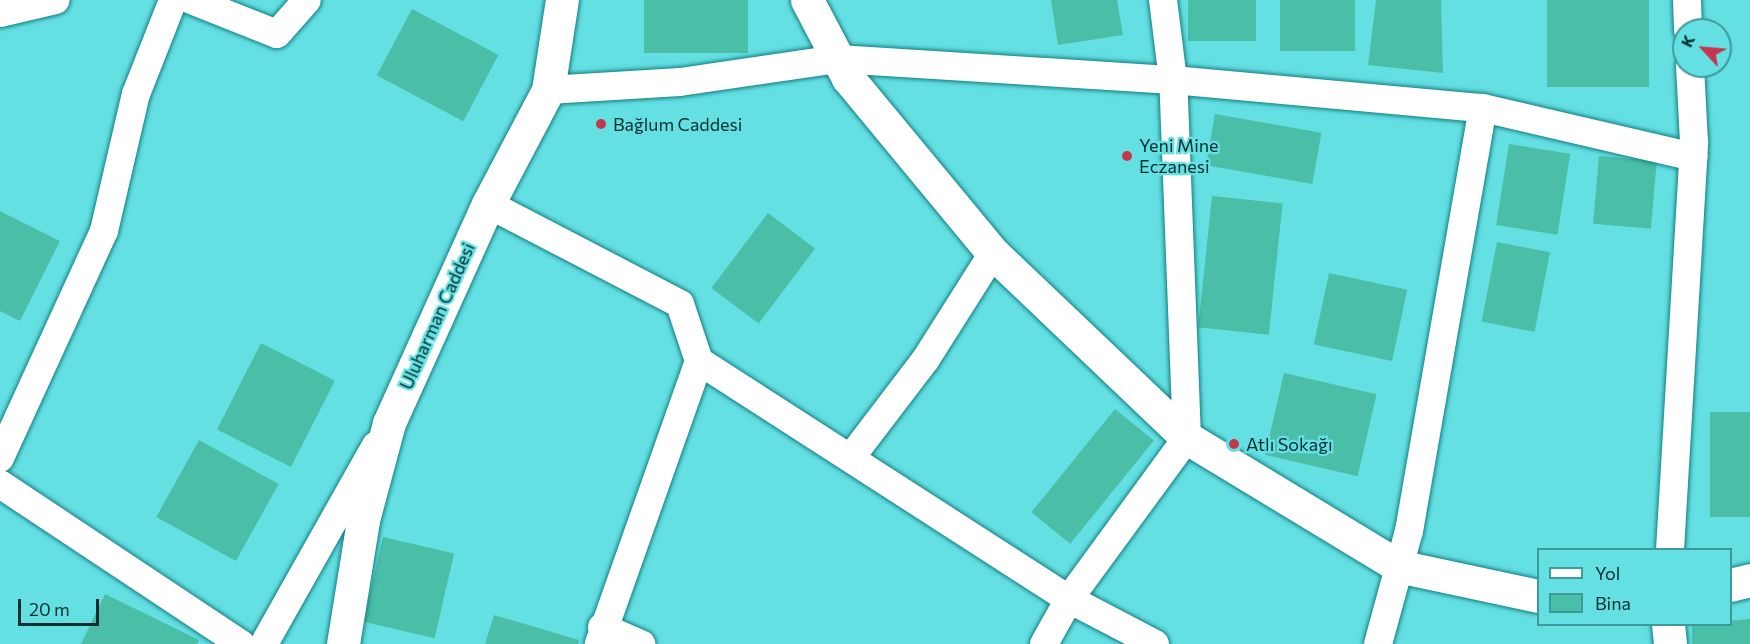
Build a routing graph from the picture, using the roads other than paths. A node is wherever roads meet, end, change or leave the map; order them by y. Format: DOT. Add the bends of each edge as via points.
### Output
graph roads {
  1 [pos="56,0"];
  2 [pos="173,0"];
  3 [pos="191,0"];
  4 [pos="307,0"];
  5 [pos="562,0"];
  6 [pos="1162,0"];
  7 [pos="1687,0"];
  8 [pos="815,7"];
  9 [pos="0,13"];
  10 [pos="1688,18"];
  11 [pos="838,59"];
  12 [pos="1691,78"];
  13 [pos="1173,80"];
  14 [pos="548,90"];
  15 [pos="1483,108"];
  16 [pos="1694,157"];
  17 [pos="488,204"];
  18 [pos="993,253"];
  19 [pos="699,361"];
  20 [pos="389,423"];
  21 [pos="1187,438"];
  22 [pos="852,456"];
  23 [pos="0,458"];
  24 [pos="0,484"];
  25 [pos="1670,548"];
  26 [pos="1398,566"];
  27 [pos="1750,580"];
  28 [pos="1732,585"];
  29 [pos="1537,596"];
  30 [pos="1069,599"];
  31 [pos="1668,626"];
  32 [pos="600,635"];
  33 [pos="241,644"];
  34 [pos="264,644"];
  35 [pos="343,644"];
  36 [pos="641,644"];
  37 [pos="1044,644"];
  38 [pos="1155,644"];
  39 [pos="1378,644"];
  40 [pos="1670,644"];
  1 -- 9 [label="street"];
  2 -- 23 [label="street" via="136,94 104,231"];
  3 -- 4 [label="street" via="277,34"];
  5 -- 14 [label="street, Uluharman Caddesi"];
  6 -- 13 [label="street"];
  7 -- 10 [label="street"];
  8 -- 11 [label="street"];
  11 -- 13 [label="street"];
  11 -- 14 [label="street" via="680,82"];
  11 -- 18 [label="street"];
  12 -- 16 [label="street"];
  13 -- 15 [label="street"];
  13 -- 21 [label="street"];
  14 -- 17 [label="street, Uluharman Caddesi"];
  15 -- 16 [label="street"];
  15 -- 26 [label="street"];
  16 -- 25 [label="street"];
  17 -- 19 [label="street" via="680,304"];
  17 -- 20 [label="street, Uluharman Caddesi"];
  18 -- 21 [label="street"];
  18 -- 22 [label="street" via="926,359"];
  19 -- 22 [label="street"];
  19 -- 32 [label="street"];
  20 -- 34 [label="street"];
  20 -- 35 [label="street, Uluharman Caddesi" via="363,520"];
  21 -- 26 [label="street"];
  21 -- 30 [label="street"];
  22 -- 30 [label="street"];
  24 -- 33 [label="street"];
  26 -- 29 [label="street"];
  26 -- 39 [label="street"];
  27 -- 28 [label="street"];
  30 -- 37 [label="street"];
  30 -- 38 [label="street"];
  31 -- 40 [label="street"];
  32 -- 36 [label="street"];
}
